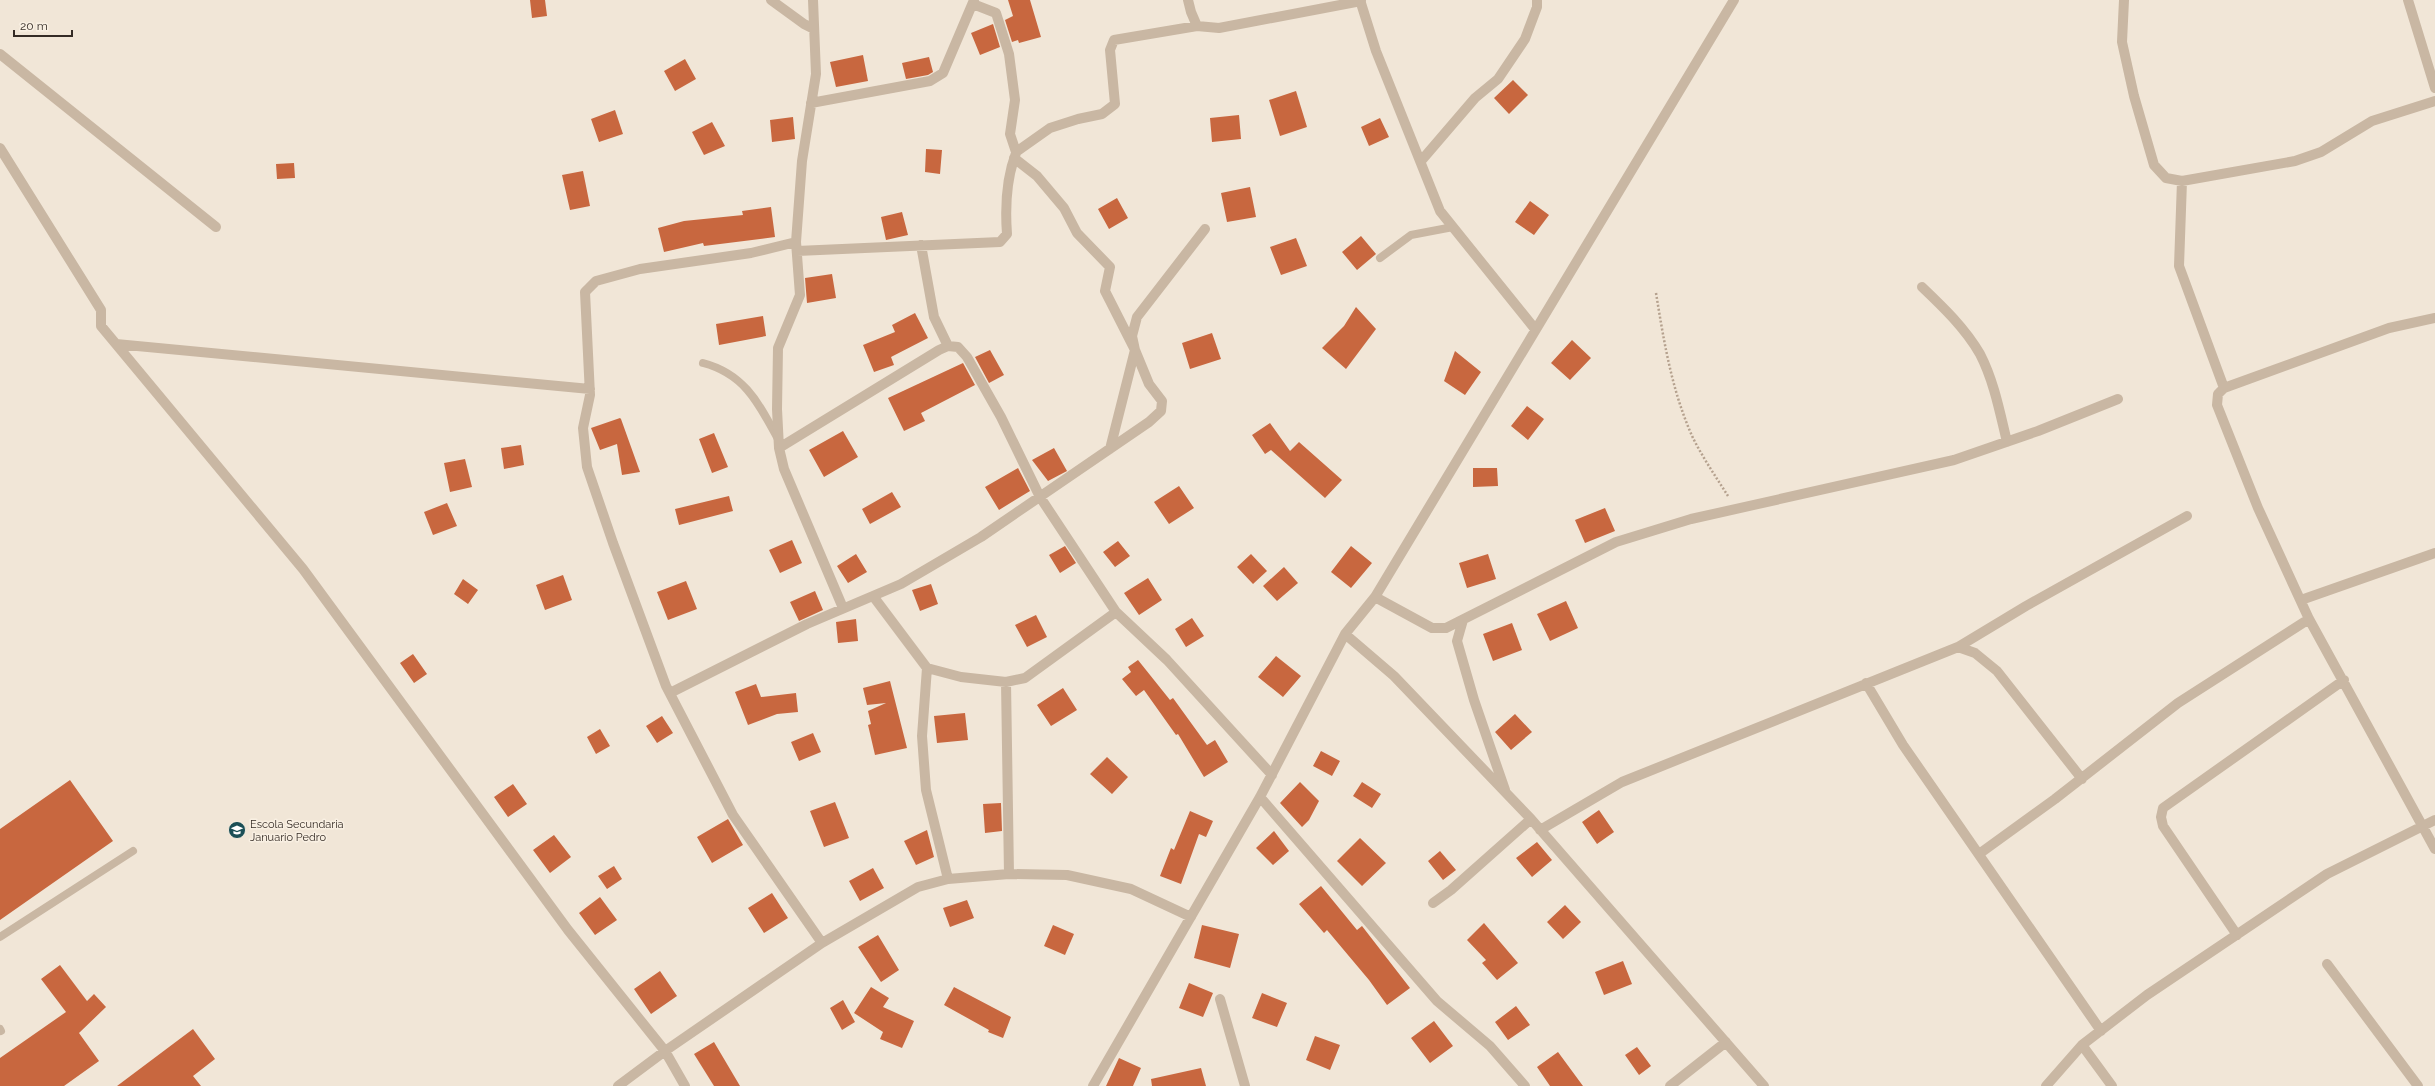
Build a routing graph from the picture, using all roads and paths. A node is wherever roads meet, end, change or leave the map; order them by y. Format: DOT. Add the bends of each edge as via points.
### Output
graph roads {
  1 [pos="771,0"];
  2 [pos="813,0"];
  3 [pos="1188,0"];
  4 [pos="1537,0"];
  5 [pos="1734,0"];
  6 [pos="2124,0"];
  7 [pos="2408,0"];
  8 [pos="1360,1"];
  9 [pos="974,2"];
  10 [pos="1197,26"];
  11 [pos="814,29"];
  12 [pos="0,54"];
  13 [pos="2435,88"];
  14 [pos="2435,101"];
  15 [pos="812,103"];
  16 [pos="0,148"];
  17 [pos="1015,155"];
  18 [pos="1421,161"];
  19 [pos="2182,181"];
  20 [pos="216,227"];
  21 [pos="1453,227"];
  22 [pos="1205,229"];
  23 [pos="921,245"];
  24 [pos="797,246"];
  25 [pos="1380,258"];
  26 [pos="1922,287"];
  27 [pos="1656,293"];
  28 [pos="2435,318"];
  29 [pos="1535,329"];
  30 [pos="116,344"];
  31 [pos="948,346"];
  32 [pos="1135,350"];
  33 [pos="703,364"];
  34 [pos="2224,388"];
  35 [pos="590,389"];
  36 [pos="2118,400"];
  37 [pos="2007,442"];
  38 [pos="779,444"];
  39 [pos="1110,449"];
  40 [pos="1040,497"];
  41 [pos="1737,510"];
  42 [pos="2187,516"];
  43 [pos="2435,553"];
  44 [pos="873,596"];
  45 [pos="1376,597"];
  46 [pos="2301,600"];
  47 [pos="843,608"];
  48 [pos="1116,612"];
  49 [pos="2309,619"];
  50 [pos="1463,620"];
  51 [pos="1345,634"];
  52 [pos="1958,647"];
  53 [pos="927,668"];
  54 [pos="2344,680"];
  55 [pos="1006,682"];
  56 [pos="1866,683"];
  57 [pos="670,693"];
  58 [pos="1272,775"];
  59 [pos="2082,779"];
  60 [pos="1507,795"];
  61 [pos="1260,797"];
  62 [pos="1531,819"];
  63 [pos="2435,820"];
  64 [pos="2424,827"];
  65 [pos="1540,830"];
  66 [pos="2435,849"];
  67 [pos="133,851"];
  68 [pos="1979,854"];
  69 [pos="1009,874"];
  70 [pos="948,879"];
  71 [pos="1433,903"];
  72 [pos="1191,917"];
  73 [pos="2237,934"];
  74 [pos="0,937"];
  75 [pos="822,943"];
  76 [pos="2327,964"];
  77 [pos="1220,999"];
  78 [pos="2101,1031"];
  79 [pos="1726,1042"];
  80 [pos="2082,1045"];
  81 [pos="665,1051"];
  82 [pos="618,1086"];
  83 [pos="685,1086"];
  84 [pos="1093,1086"];
  85 [pos="1245,1086"];
  86 [pos="1525,1086"];
  87 [pos="1670,1086"];
  88 [pos="1764,1086"];
  89 [pos="2046,1086"];
  90 [pos="2112,1086"];
  91 [pos="2418,1086"];
  1 -- 11 [label="street"];
  2 -- 11 [label="street"];
  3 -- 10 [label="street"];
  4 -- 18 [label="street" via="1537,7 1525,39 1498,78 1475,98"];
  5 -- 29 [label="street"];
  6 -- 19 [label="street" via="2122,42 2154,165 2166,178"];
  7 -- 13 [label="street"];
  8 -- 10 [label="street" via="1219,28"];
  8 -- 18 [label="street" via="1376,51"];
  9 -- 15 [label="street" via="943,73 930,81"];
  9 -- 17 [label="street" via="996,13 1009,54 1015,100 1010,134"];
  10 -- 17 [label="street" via="1114,40 1110,50 1115,104 1102,114 1050,128"];
  11 -- 15 [label="street" via="816,74"];
  12 -- 20 [label="street"];
  14 -- 19 [label="street" via="2372,120 2321,152 2295,161"];
  15 -- 24 [label="street" via="802,161"];
  16 -- 30 [label="street" via="101,310 101,326"];
  17 -- 23 [label="street" via="1008,175 1005,210 1007,234 1000,242"];
  17 -- 32 [label="street" via="1037,176 1064,208 1077,233 1110,267 1105,291"];
  18 -- 21 [label="street" via="1440,211"];
  19 -- 34 [label="street" via="2179,266"];
  21 -- 25 [label="lane" via="1411,235"];
  21 -- 29 [label="street"];
  22 -- 32 [label="street" via="1137,317 1132,336"];
  23 -- 24 [label="street"];
  23 -- 31 [label="street" via="934,317"];
  24 -- 35 [label="street" via="640,269 596,281 586,292"];
  24 -- 38 [label="street" via="800,296 778,348"];
  26 -- 37 [label="street" via="1965,332 1980,355 1995,392"];
  27 -- 41 [label="path" via="1665,349 1685,419 1706,463"];
  28 -- 34 [label="street" via="2389,328"];
  29 -- 45 [label="street"];
  30 -- 35 [label="street"];
  30 -- 81 [label="street" via="303,569 568,930"];
  31 -- 38 [label="street"];
  31 -- 40 [label="street" via="958,347 966,357 1001,417"];
  32 -- 39 [label="street"];
  32 -- 39 [label="street" via="1149,384 1162,401 1161,411"];
  33 -- 38 [label="lane" via="716,367 755,396"];
  34 -- 46 [label="street" via="2218,394 2217,405 2258,508"];
  35 -- 57 [label="street" via="582,428 587,467"];
  36 -- 37 [label="street"];
  37 -- 41 [label="street" via="1954,460"];
  38 -- 47 [label="street" via="784,469"];
  39 -- 40 [label="street"];
  40 -- 44 [label="street" via="981,537 901,584"];
  40 -- 48 [label="street"];
  41 -- 50 [label="street" via="1691,519 1616,542"];
  42 -- 52 [label="street"];
  43 -- 46 [label="street"];
  44 -- 47 [label="street"];
  44 -- 53 [label="street"];
  45 -- 50 [label="street" via="1432,628 1446,628"];
  45 -- 51 [label="street"];
  46 -- 49 [label="street"];
  47 -- 57 [label="street"];
  48 -- 55 [label="street" via="1025,678"];
  48 -- 58 [label="street" via="1167,660"];
  49 -- 54 [label="street"];
  49 -- 59 [label="street" via="2178,703"];
  50 -- 60 [label="street" via="1457,641 1474,700"];
  51 -- 58 [label="street"];
  51 -- 60 [label="street" via="1394,676"];
  52 -- 56 [label="street"];
  52 -- 59 [label="street" via="1975,653 1997,671"];
  53 -- 55 [label="street" via="961,677"];
  53 -- 70 [label="street" via="922,736 926,790"];
  54 -- 64 [label="street"];
  54 -- 73 [label="street" via="2163,808 2163,826"];
  55 -- 69 [label="street"];
  56 -- 65 [label="street" via="1622,782"];
  56 -- 68 [label="street" via="1903,745"];
  57 -- 75 [label="street" via="733,815"];
  58 -- 61 [label="street"];
  59 -- 68 [label="street"];
  60 -- 62 [label="street"];
  61 -- 72 [label="street"];
  61 -- 86 [label="street" via="1437,1001 1490,1046"];
  62 -- 65 [label="street"];
  62 -- 71 [label="street"];
  63 -- 64 [label="street"];
  64 -- 66 [label="street"];
  64 -- 73 [label="street" via="2327,874"];
  65 -- 79 [label="street"];
  67 -- 74 [label="lane"];
  68 -- 78 [label="street"];
  69 -- 70 [label="street"];
  69 -- 72 [label="street" via="1067,875 1124,888"];
  70 -- 75 [label="street" via="918,887"];
  72 -- 84 [label="street"];
  73 -- 78 [label="street" via="2147,995"];
  75 -- 81 [label="street"];
  76 -- 91 [label="street"];
  77 -- 85 [label="street"];
  78 -- 80 [label="street"];
  79 -- 87 [label="street"];
  79 -- 88 [label="street"];
  80 -- 89 [label="street"];
  80 -- 90 [label="street"];
  81 -- 82 [label="street"];
  81 -- 83 [label="street"];
}
